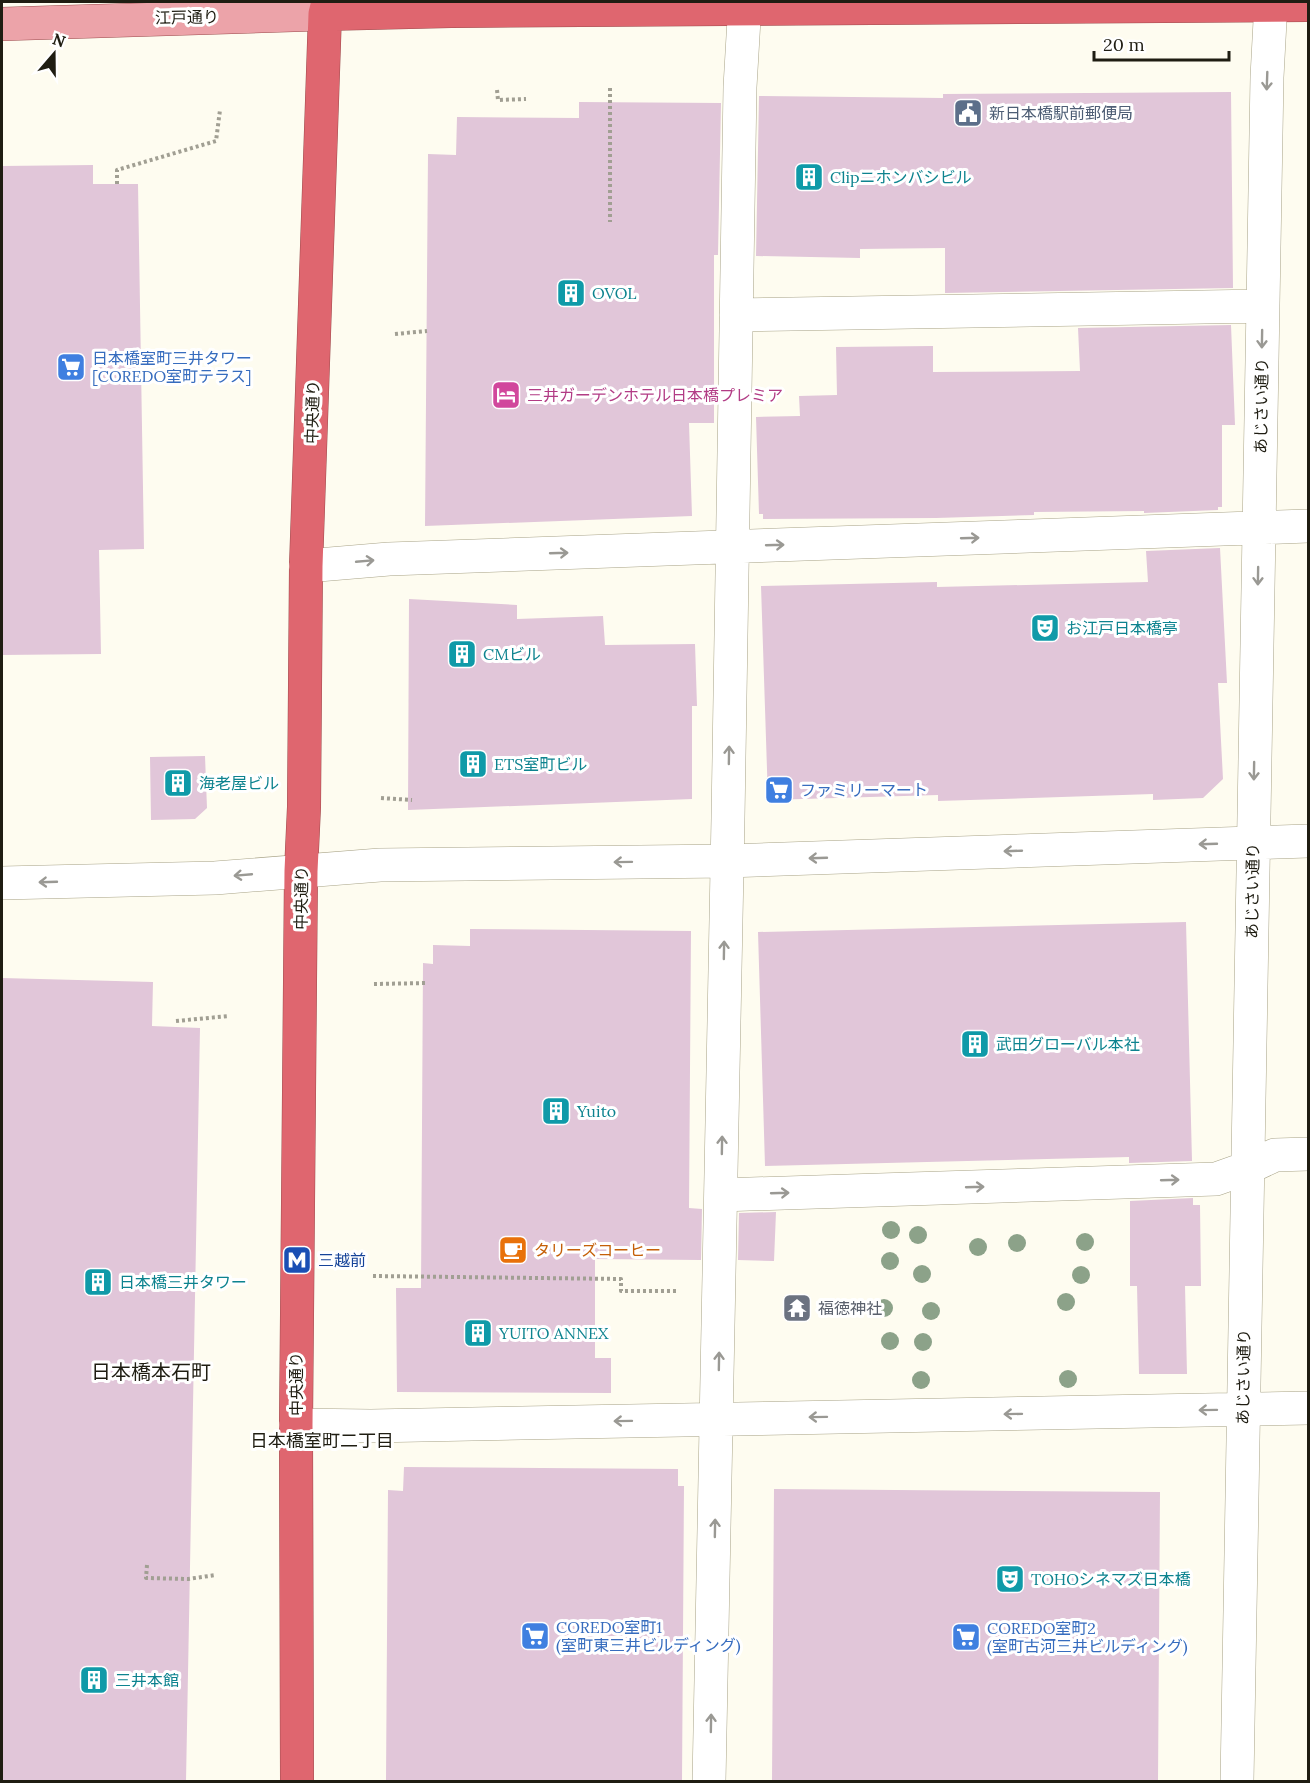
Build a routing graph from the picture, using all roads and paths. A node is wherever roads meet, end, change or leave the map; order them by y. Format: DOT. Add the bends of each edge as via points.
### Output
graph roads {
  1 [pos="1271,3"];
  2 [pos="744,5"];
  3 [pos="1308,5"];
  4 [pos="325,6"];
  5 [pos="2,24"];
  6 [pos="610,88"];
  7 [pos="497,90"];
  8 [pos="526,99"];
  9 [pos="220,110"];
  10 [pos="117,184"];
  11 [pos="610,222"];
  12 [pos="1262,306"];
  13 [pos="736,315"];
  14 [pos="427,331"];
  15 [pos="395,334"];
  16 [pos="1308,526"];
  17 [pos="1259,528"];
  18 [pos="732,546"];
  19 [pos="306,566"];
  20 [pos="381,798"];
  21 [pos="412,800"];
  22 [pos="1308,841"];
  23 [pos="1253,843"];
  24 [pos="727,861"];
  25 [pos="301,871"];
  26 [pos="2,883"];
  27 [pos="428,983"];
  28 [pos="374,984"];
  29 [pos="229,1016"];
  30 [pos="176,1021"];
  31 [pos="1308,1154"];
  32 [pos="1247,1168"];
  33 [pos="721,1195"];
  34 [pos="373,1276"];
  35 [pos="720,1292"];
  36 [pos="1308,1408"];
  37 [pos="1243,1410"];
  38 [pos="717,1419"];
  39 [pos="296,1425"];
  40 [pos="147,1566"];
  41 [pos="216,1575"];
  42 [pos="297,1782"];
  43 [pos="710,1782"];
  44 [pos="1237,1782"];
  1 -- 2 [label="highway, 江戸通り"];
  1 -- 3 [label="highway, 江戸通り"];
  1 -- 12 [label="street, あじさい通り, one-way"];
  2 -- 4 [label="highway, 江戸通り"];
  2 -- 13 [label="street"];
  4 -- 5 [label="main road, 江戸通り"];
  4 -- 19 [label="highway, 中央通り"];
  6 -- 11 [label="path"];
  7 -- 8 [label="path" via="498,100"];
  9 -- 10 [label="path" via="216,141 117,170"];
  12 -- 13 [label="street"];
  12 -- 17 [label="street, あじさい通り, one-way"];
  13 -- 18 [label="street"];
  14 -- 15 [label="path"];
  16 -- 17 [label="street"];
  18 -- 17 [label="street, one-way"];
  17 -- 23 [label="street, あじさい通り, one-way"];
  19 -- 18 [label="street, one-way" via="389,559"];
  24 -- 18 [label="street, one-way"];
  19 -- 25 [label="highway, 中央通り"];
  20 -- 21 [label="path"];
  22 -- 23 [label="street"];
  23 -- 24 [label="street, one-way"];
  23 -- 32 [label="street, あじさい通り"];
  24 -- 25 [label="street, one-way" via="380,865"];
  33 -- 24 [label="street, one-way"];
  25 -- 26 [label="street, one-way" via="214,878"];
  25 -- 39 [label="highway, 中央通り"];
  27 -- 28 [label="path"];
  29 -- 30 [label="path"];
  31 -- 32 [label="street" via="1275,1155"];
  33 -- 32 [label="street, one-way" via="1216,1179"];
  32 -- 37 [label="street, あじさい通り"];
  33 -- 35 [label="street"];
  34 -- 35 [label="path" via="621,1279 621,1291"];
  38 -- 35 [label="street, one-way"];
  36 -- 37 [label="street"];
  37 -- 38 [label="street, one-way"];
  37 -- 44 [label="street, あじさい通り"];
  38 -- 39 [label="street, one-way"];
  43 -- 38 [label="street, one-way"];
  39 -- 42 [label="highway, 中央通り"];
  40 -- 41 [label="path" via="146,1578"];
}
